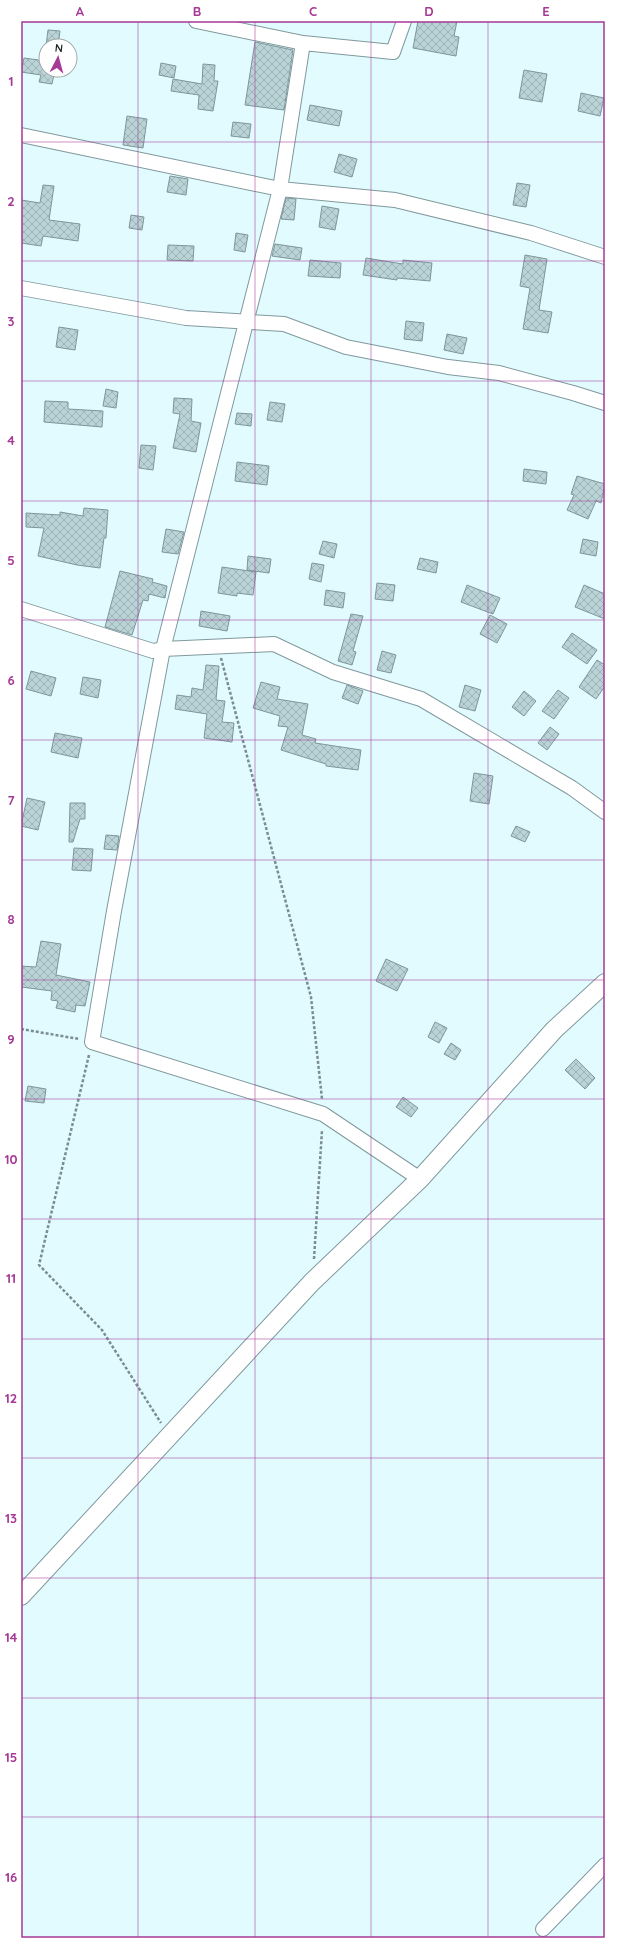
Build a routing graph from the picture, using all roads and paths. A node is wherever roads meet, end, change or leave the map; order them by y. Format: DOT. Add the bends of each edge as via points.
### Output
graph roads {
  1 [pos="196,21"];
  2 [pos="404,21"];
  3 [pos="303,42"];
  4 [pos="21,135"];
  5 [pos="280,189"];
  6 [pos="605,257"];
  7 [pos="21,288"];
  8 [pos="246,322"];
  9 [pos="605,403"];
  10 [pos="21,609"];
  11 [pos="218,646"];
  12 [pos="163,649"];
  13 [pos="605,812"];
  14 [pos="605,982"];
  15 [pos="21,1029"];
  16 [pos="92,1042"];
  17 [pos="323,1114"];
  18 [pos="420,1179"];
  19 [pos="312,1282"];
  20 [pos="170,1437"];
  21 [pos="21,1596"];
  22 [pos="605,1865"];
  23 [pos="543,1928"];
  1 -- 3 [label="street"];
  2 -- 3 [label="street" via="393,52"];
  3 -- 5 [label="street"];
  4 -- 5 [label="street"];
  5 -- 6 [label="street" via="395,200 531,233"];
  5 -- 8 [label="street"];
  7 -- 8 [label="street" via="186,318"];
  8 -- 9 [label="street" via="284,324 346,347 448,367 499,373"];
  8 -- 12 [label="street"];
  10 -- 12 [label="street" via="153,651"];
  11 -- 12 [label="street"];
  11 -- 13 [label="street" via="274,644 333,672 421,699 572,788"];
  11 -- 17 [label="path" via="311,997"];
  12 -- 16 [label="street"];
  14 -- 18 [label="street" via="554,1030"];
  15 -- 16 [label="path"];
  16 -- 17 [label="street"];
  16 -- 20 [label="path" via="39,1265 102,1330"];
  17 -- 18 [label="street"];
  17 -- 19 [label="path"];
  18 -- 19 [label="street"];
  19 -- 20 [label="street"];
  20 -- 21 [label="street"];
  22 -- 23 [label="street"];
}
